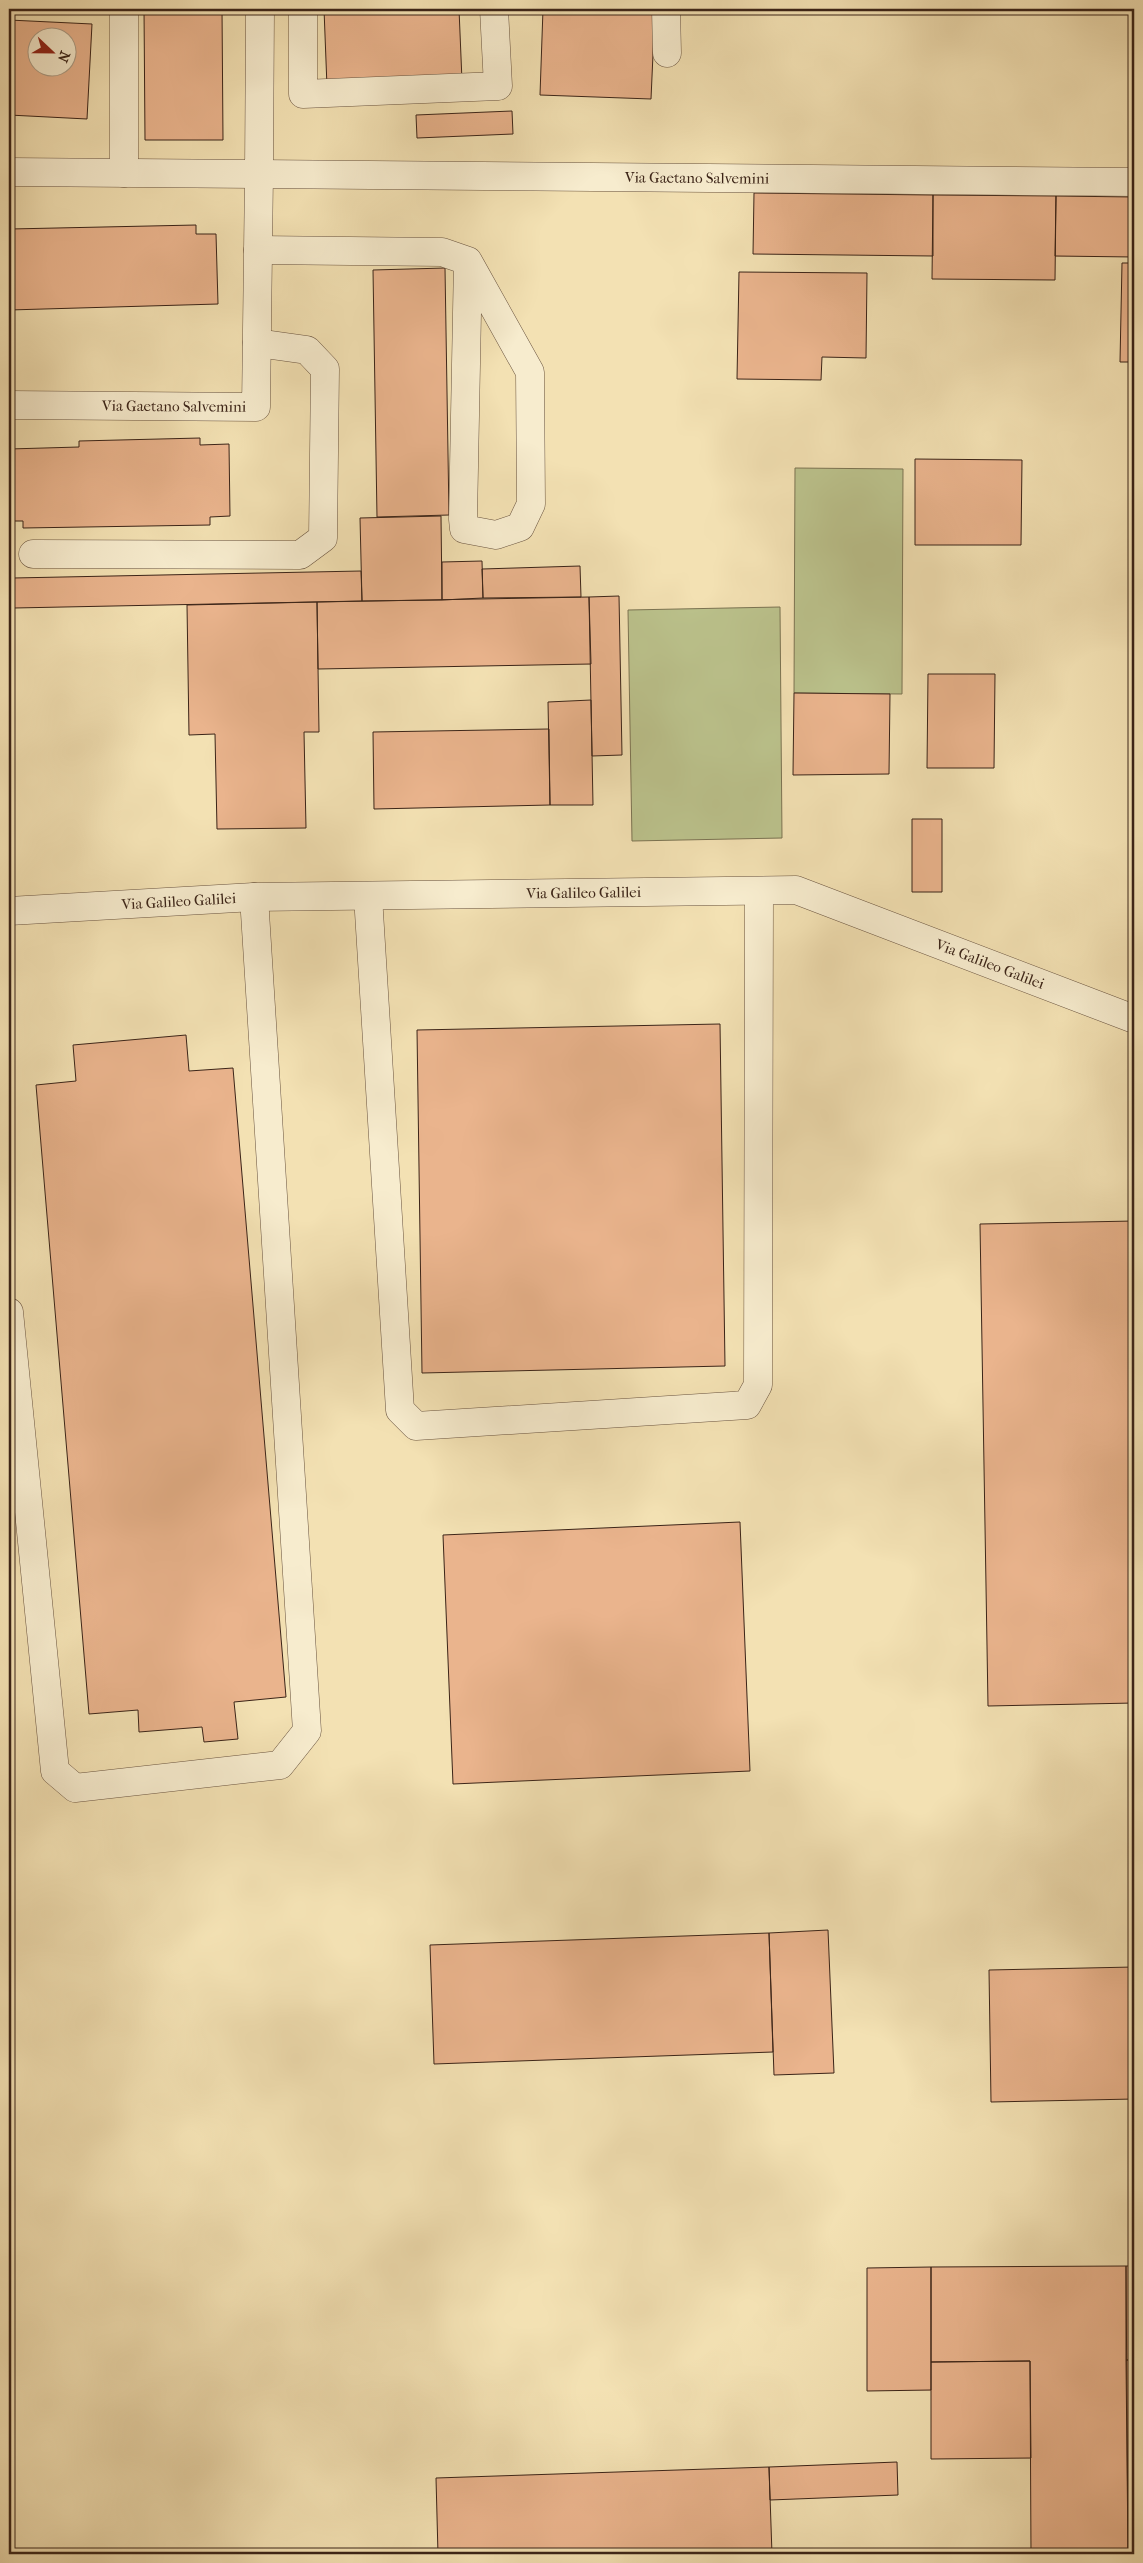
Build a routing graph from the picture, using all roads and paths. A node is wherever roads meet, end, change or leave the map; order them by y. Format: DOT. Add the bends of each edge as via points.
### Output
graph roads {
  1 [pos="124,9"];
  2 [pos="260,9"];
  3 [pos="303,9"];
  4 [pos="494,9"];
  5 [pos="666,9"];
  6 [pos="666,53"];
  7 [pos="9,172"];
  8 [pos="124,173"];
  9 [pos="259,174"];
  10 [pos="1134,182"];
  11 [pos="258,250"];
  12 [pos="468,261"];
  13 [pos="257,343"];
  14 [pos="9,405"];
  15 [pos="33,554"];
  16 [pos="759,890"];
  17 [pos="368,896"];
  18 [pos="254,897"];
  19 [pos="9,911"];
  20 [pos="1134,1019"];
  21 [pos="9,1312"];
  1 -- 8 [label="street"];
  2 -- 9 [label="street, Via Gaetano Salvemini"];
  3 -- 4 [label="street" via="302,94 498,86"];
  5 -- 6 [label="street"];
  7 -- 8 [label="street, Via Gaetano Salvemini"];
  8 -- 9 [label="street, Via Gaetano Salvemini"];
  9 -- 10 [label="street, Via Gaetano Salvemini"];
  9 -- 11 [label="street, Via Gaetano Salvemini"];
  11 -- 12 [label="street" via="442,252"];
  11 -- 13 [label="street, Via Gaetano Salvemini"];
  12 -- 12 [label="street" via="530,372 531,504 520,527 496,535 464,529"];
  13 -- 14 [label="street, Via Gaetano Salvemini" via="256,407"];
  13 -- 15 [label="street" via="308,350 325,369 323,538 300,555"];
  16 -- 17 [label="street, Via Galileo Galilei"];
  16 -- 17 [label="street" via="758,1384 747,1405 416,1426 400,1410"];
  16 -- 20 [label="street, Via Galileo Galilei" via="796,890"];
  17 -- 18 [label="street, Via Galileo Galilei"];
  18 -- 19 [label="street, Via Galileo Galilei"];
  18 -- 21 [label="street" via="307,1731 280,1764 75,1788 55,1772"];
}
